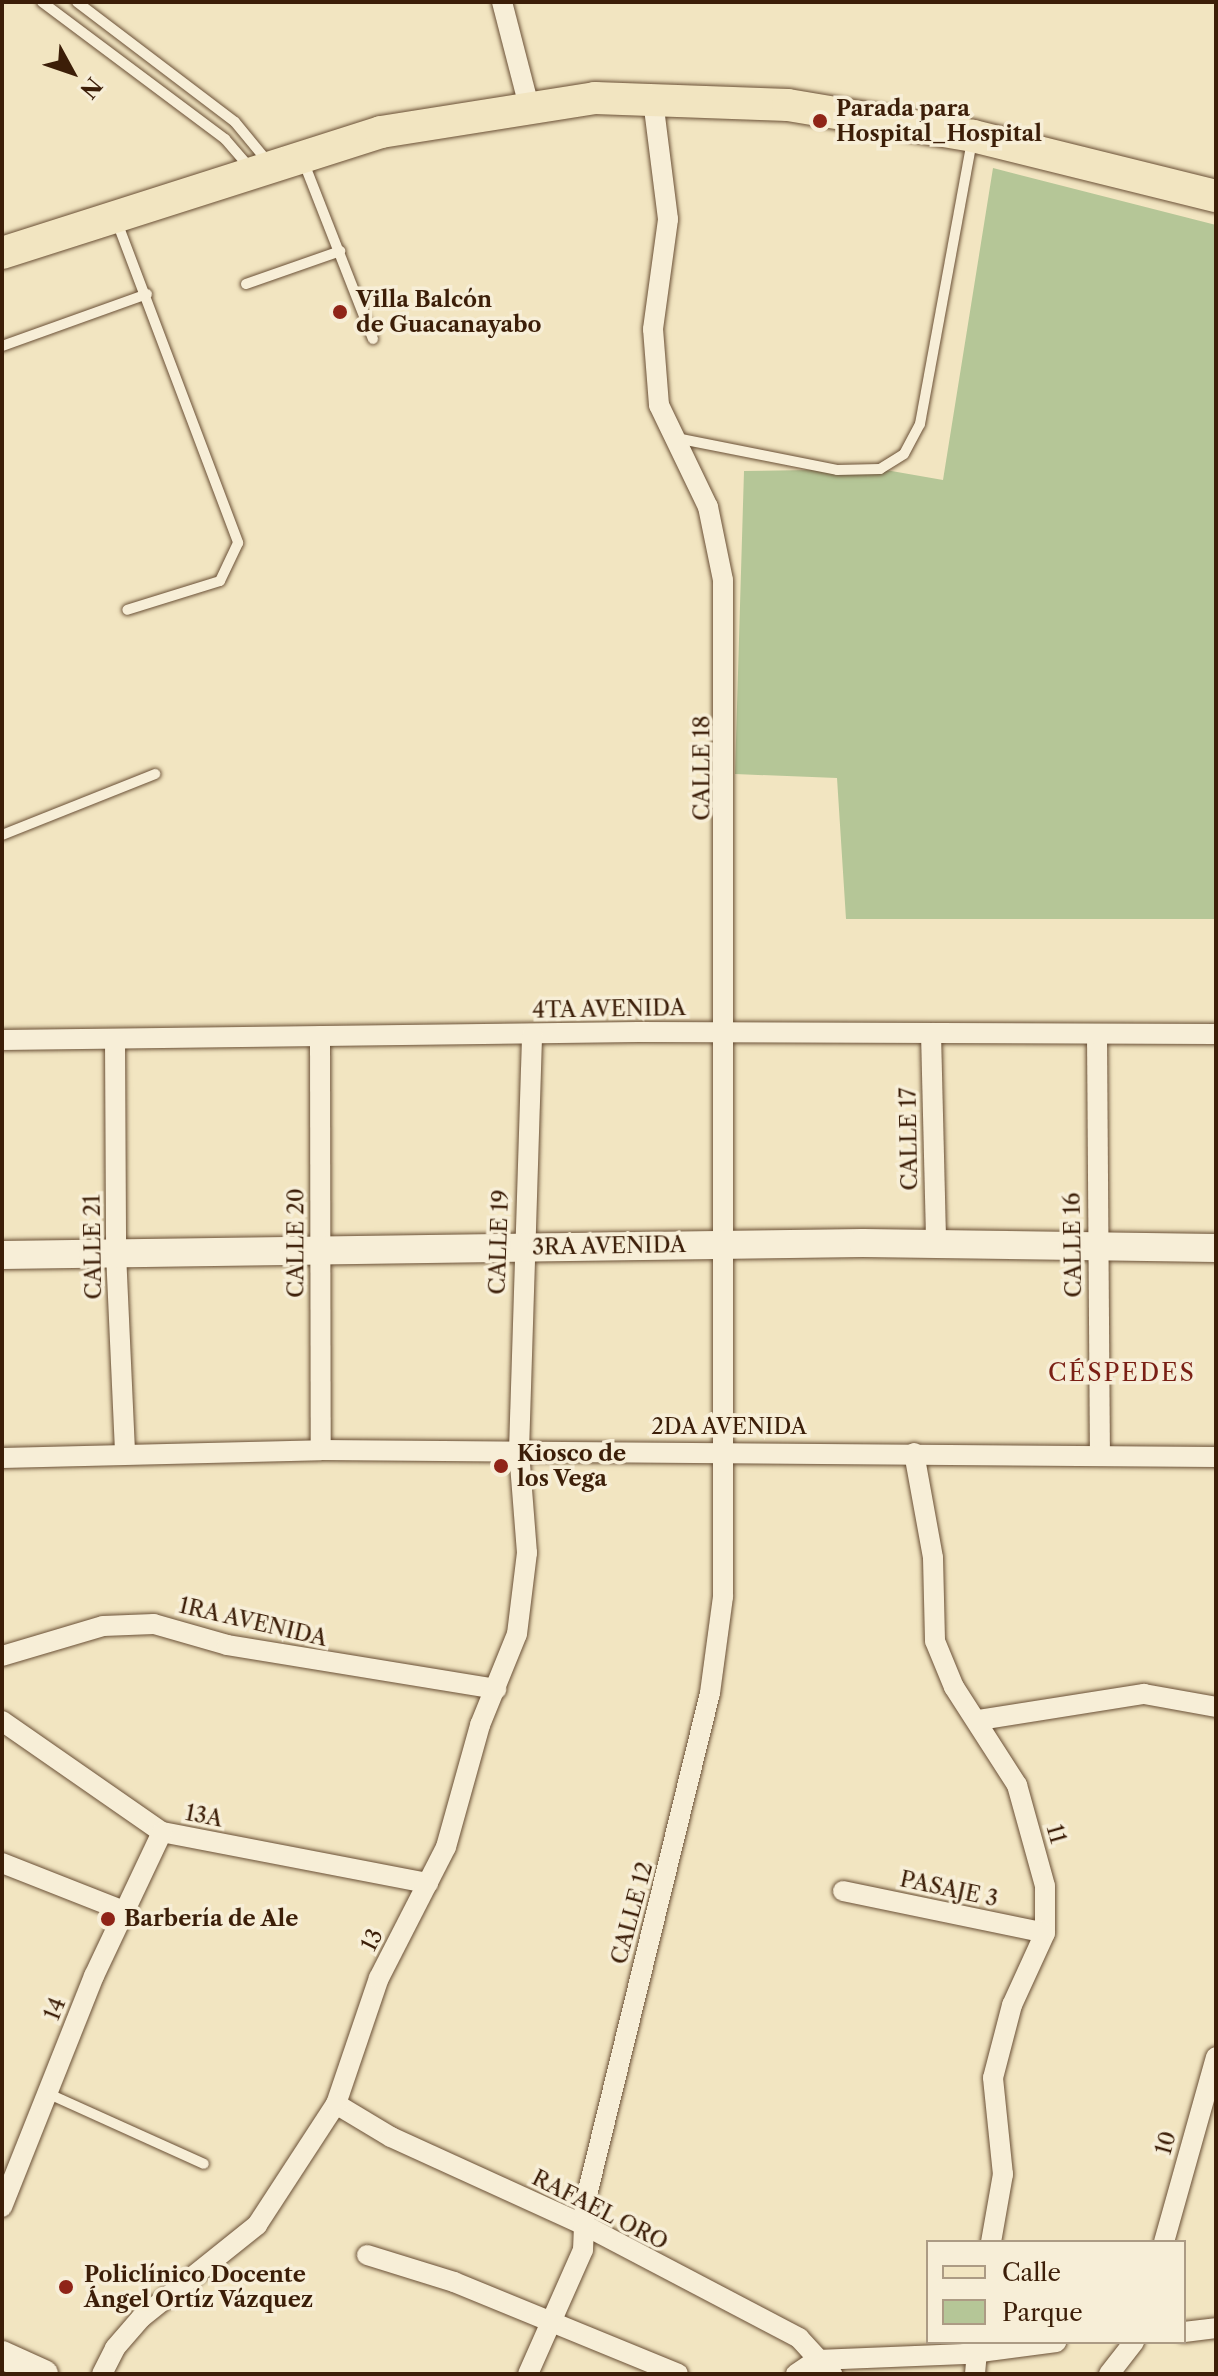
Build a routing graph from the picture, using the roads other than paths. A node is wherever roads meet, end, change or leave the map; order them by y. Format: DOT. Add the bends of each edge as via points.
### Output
graph roads {
  1 [pos="42,2"];
  2 [pos="77,2"];
  3 [pos="502,2"];
  4 [pos="653,100"];
  5 [pos="530,110"];
  6 [pos="973,136"];
  7 [pos="276,165"];
  8 [pos="1216,196"];
  9 [pos="115,217"];
  10 [pos="340,251"];
  11 [pos="2,253"];
  12 [pos="246,284"];
  13 [pos="147,294"];
  14 [pos="373,339"];
  15 [pos="2,346"];
  16 [pos="673,437"];
  17 [pos="127,610"];
  18 [pos="155,774"];
  19 [pos="2,835"];
  20 [pos="726,1032"];
  21 [pos="931,1033"];
  22 [pos="532,1034"];
  23 [pos="1097,1034"];
  24 [pos="1216,1034"];
  25 [pos="320,1036"];
  26 [pos="2,1040"];
  27 [pos="115,1040"];
  28 [pos="727,1244"];
  29 [pos="936,1244"];
  30 [pos="1096,1245"];
  31 [pos="522,1246"];
  32 [pos="1216,1248"];
  33 [pos="320,1249"];
  34 [pos="116,1253"];
  35 [pos="2,1255"];
  36 [pos="321,1450"];
  37 [pos="125,1451"];
  38 [pos="519,1451"];
  39 [pos="723,1451"];
  40 [pos="914,1453"];
  41 [pos="1100,1455"];
  42 [pos="1216,1457"];
  43 [pos="2,1458"];
  44 [pos="2,1656"];
  45 [pos="496,1689"];
  46 [pos="1216,1707"];
  47 [pos="979,1720"];
  48 [pos="2,1721"];
  49 [pos="162,1832"];
  50 [pos="2,1863"];
  51 [pos="428,1883"];
  52 [pos="843,1891"];
  53 [pos="124,1911"];
  54 [pos="1045,1933"];
  55 [pos="1216,2057"];
  56 [pos="47,2093"];
  57 [pos="336,2104"];
  58 [pos="204,2164"];
  59 [pos="2,2207"];
  60 [pos="584,2225"];
  61 [pos="991,2240"];
  62 [pos="1165,2240"];
  63 [pos="367,2255"];
  64 [pos="554,2322"];
  65 [pos="1216,2328"];
  66 [pos="1186,2332"];
  67 [pos="1025,2344"];
  68 [pos="1132,2344"];
  69 [pos="978,2347"];
  70 [pos="2,2355"];
  71 [pos="825,2367"];
  72 [pos="44,2374"];
  73 [pos="102,2374"];
  74 [pos="528,2374"];
  75 [pos="678,2374"];
  76 [pos="796,2374"];
  77 [pos="975,2374"];
  78 [pos="1109,2374"];
  1 -- 7 [label="lane" via="225,139"];
  2 -- 7 [label="lane" via="235,122"];
  3 -- 5 [label="street"];
  4 -- 5 [label="main road" via="595,98"];
  4 -- 6 [label="main road" via="788,105"];
  4 -- 16 [label="street, CALLE 18" via="668,219 653,329 659,405"];
  5 -- 7 [label="main road" via="381,132"];
  6 -- 8 [label="main road"];
  6 -- 16 [label="lane" via="920,424 904,454 880,469 837,470"];
  7 -- 9 [label="main road"];
  7 -- 10 [label="lane"];
  9 -- 11 [label="main road"];
  9 -- 13 [label="lane"];
  10 -- 12 [label="lane"];
  10 -- 14 [label="lane"];
  13 -- 15 [label="lane"];
  13 -- 17 [label="lane" via="238,543 220,581"];
  16 -- 20 [label="street, CALLE 18" via="708,507 723,580"];
  18 -- 19 [label="lane"];
  20 -- 21 [label="street, 4TA AVENIDA"];
  20 -- 22 [label="street, 4TA AVENIDA"];
  20 -- 28 [label="street, CALLE 18"];
  21 -- 23 [label="street, 4TA AVENIDA"];
  21 -- 29 [label="street, CALLE 17"];
  22 -- 25 [label="street, 4TA AVENIDA"];
  22 -- 31 [label="street, CALLE 19"];
  23 -- 24 [label="street, 4TA AVENIDA"];
  23 -- 30 [label="street, CALLE 16"];
  25 -- 27 [label="street, 4TA AVENIDA"];
  25 -- 33 [label="street, CALLE 20"];
  26 -- 27 [label="street, 4TA AVENIDA"];
  27 -- 34 [label="street, CALLE 21"];
  28 -- 29 [label="street, 3RA AVENIDA"];
  28 -- 31 [label="street, 3RA AVENIDA"];
  28 -- 39 [label="street, CALLE 18"];
  29 -- 30 [label="street, 3RA AVENIDA"];
  30 -- 32 [label="street, 3RA AVENIDA"];
  30 -- 41 [label="street, CALLE 16"];
  31 -- 33 [label="street, 3RA AVENIDA"];
  31 -- 38 [label="street, CALLE 19"];
  33 -- 34 [label="street, 3RA AVENIDA"];
  33 -- 36 [label="street, CALLE 20"];
  34 -- 35 [label="street, 3RA AVENIDA"];
  34 -- 37 [label="street, CALLE 21"];
  36 -- 37 [label="street, 2DA AVENIDA"];
  36 -- 38 [label="street, 2DA AVENIDA"];
  37 -- 43 [label="street, 2DA AVENIDA"];
  38 -- 39 [label="street, 2DA AVENIDA"];
  38 -- 45 [label="street, 13" via="527,1553 517,1634"];
  39 -- 40 [label="street, 2DA AVENIDA"];
  39 -- 60 [label="street, CALLE 12" via="723,1597 710,1693 617,2060"];
  40 -- 41 [label="street, 2DA AVENIDA"];
  40 -- 47 [label="street, 11" via="933,1558 935,1641 954,1687"];
  41 -- 42 [label="street, 2DA AVENIDA"];
  44 -- 45 [label="street, 1RA AVENIDA" via="103,1626 154,1624 227,1645"];
  45 -- 51 [label="street, 13" via="480,1725 446,1847"];
  46 -- 47 [label="street" via="1192,1698 1144,1694"];
  47 -- 54 [label="street, 11" via="1017,1785 1045,1886"];
  48 -- 49 [label="street, 13A"];
  49 -- 51 [label="street, 13A"];
  49 -- 53 [label="street, 14"];
  50 -- 53 [label="street"];
  51 -- 57 [label="street, 13" via="379,1978"];
  52 -- 54 [label="street, PASAJE 3"];
  53 -- 56 [label="street, 14"];
  54 -- 61 [label="street, 11" via="1012,2005 993,2078 1003,2174"];
  55 -- 62 [label="street, 10"];
  56 -- 58 [label="lane"];
  56 -- 59 [label="street, 14"];
  57 -- 60 [label="street, RAFAEL ORO" via="391,2137"];
  57 -- 73 [label="street, 13" via="257,2225 141,2318"];
  60 -- 64 [label="street, CALLE 12" via="583,2250"];
  60 -- 71 [label="street, RAFAEL ORO" via="799,2338"];
  63 -- 64 [label="street"];
  64 -- 74 [label="street, CALLE 12"];
  64 -- 75 [label="street"];
  65 -- 66 [label="street"];
  67 -- 69 [label="street"];
  68 -- 78 [label="street"];
  69 -- 71 [label="street"];
  69 -- 77 [label="street"];
  70 -- 72 [label="street"];
  71 -- 76 [label="street"];
}
